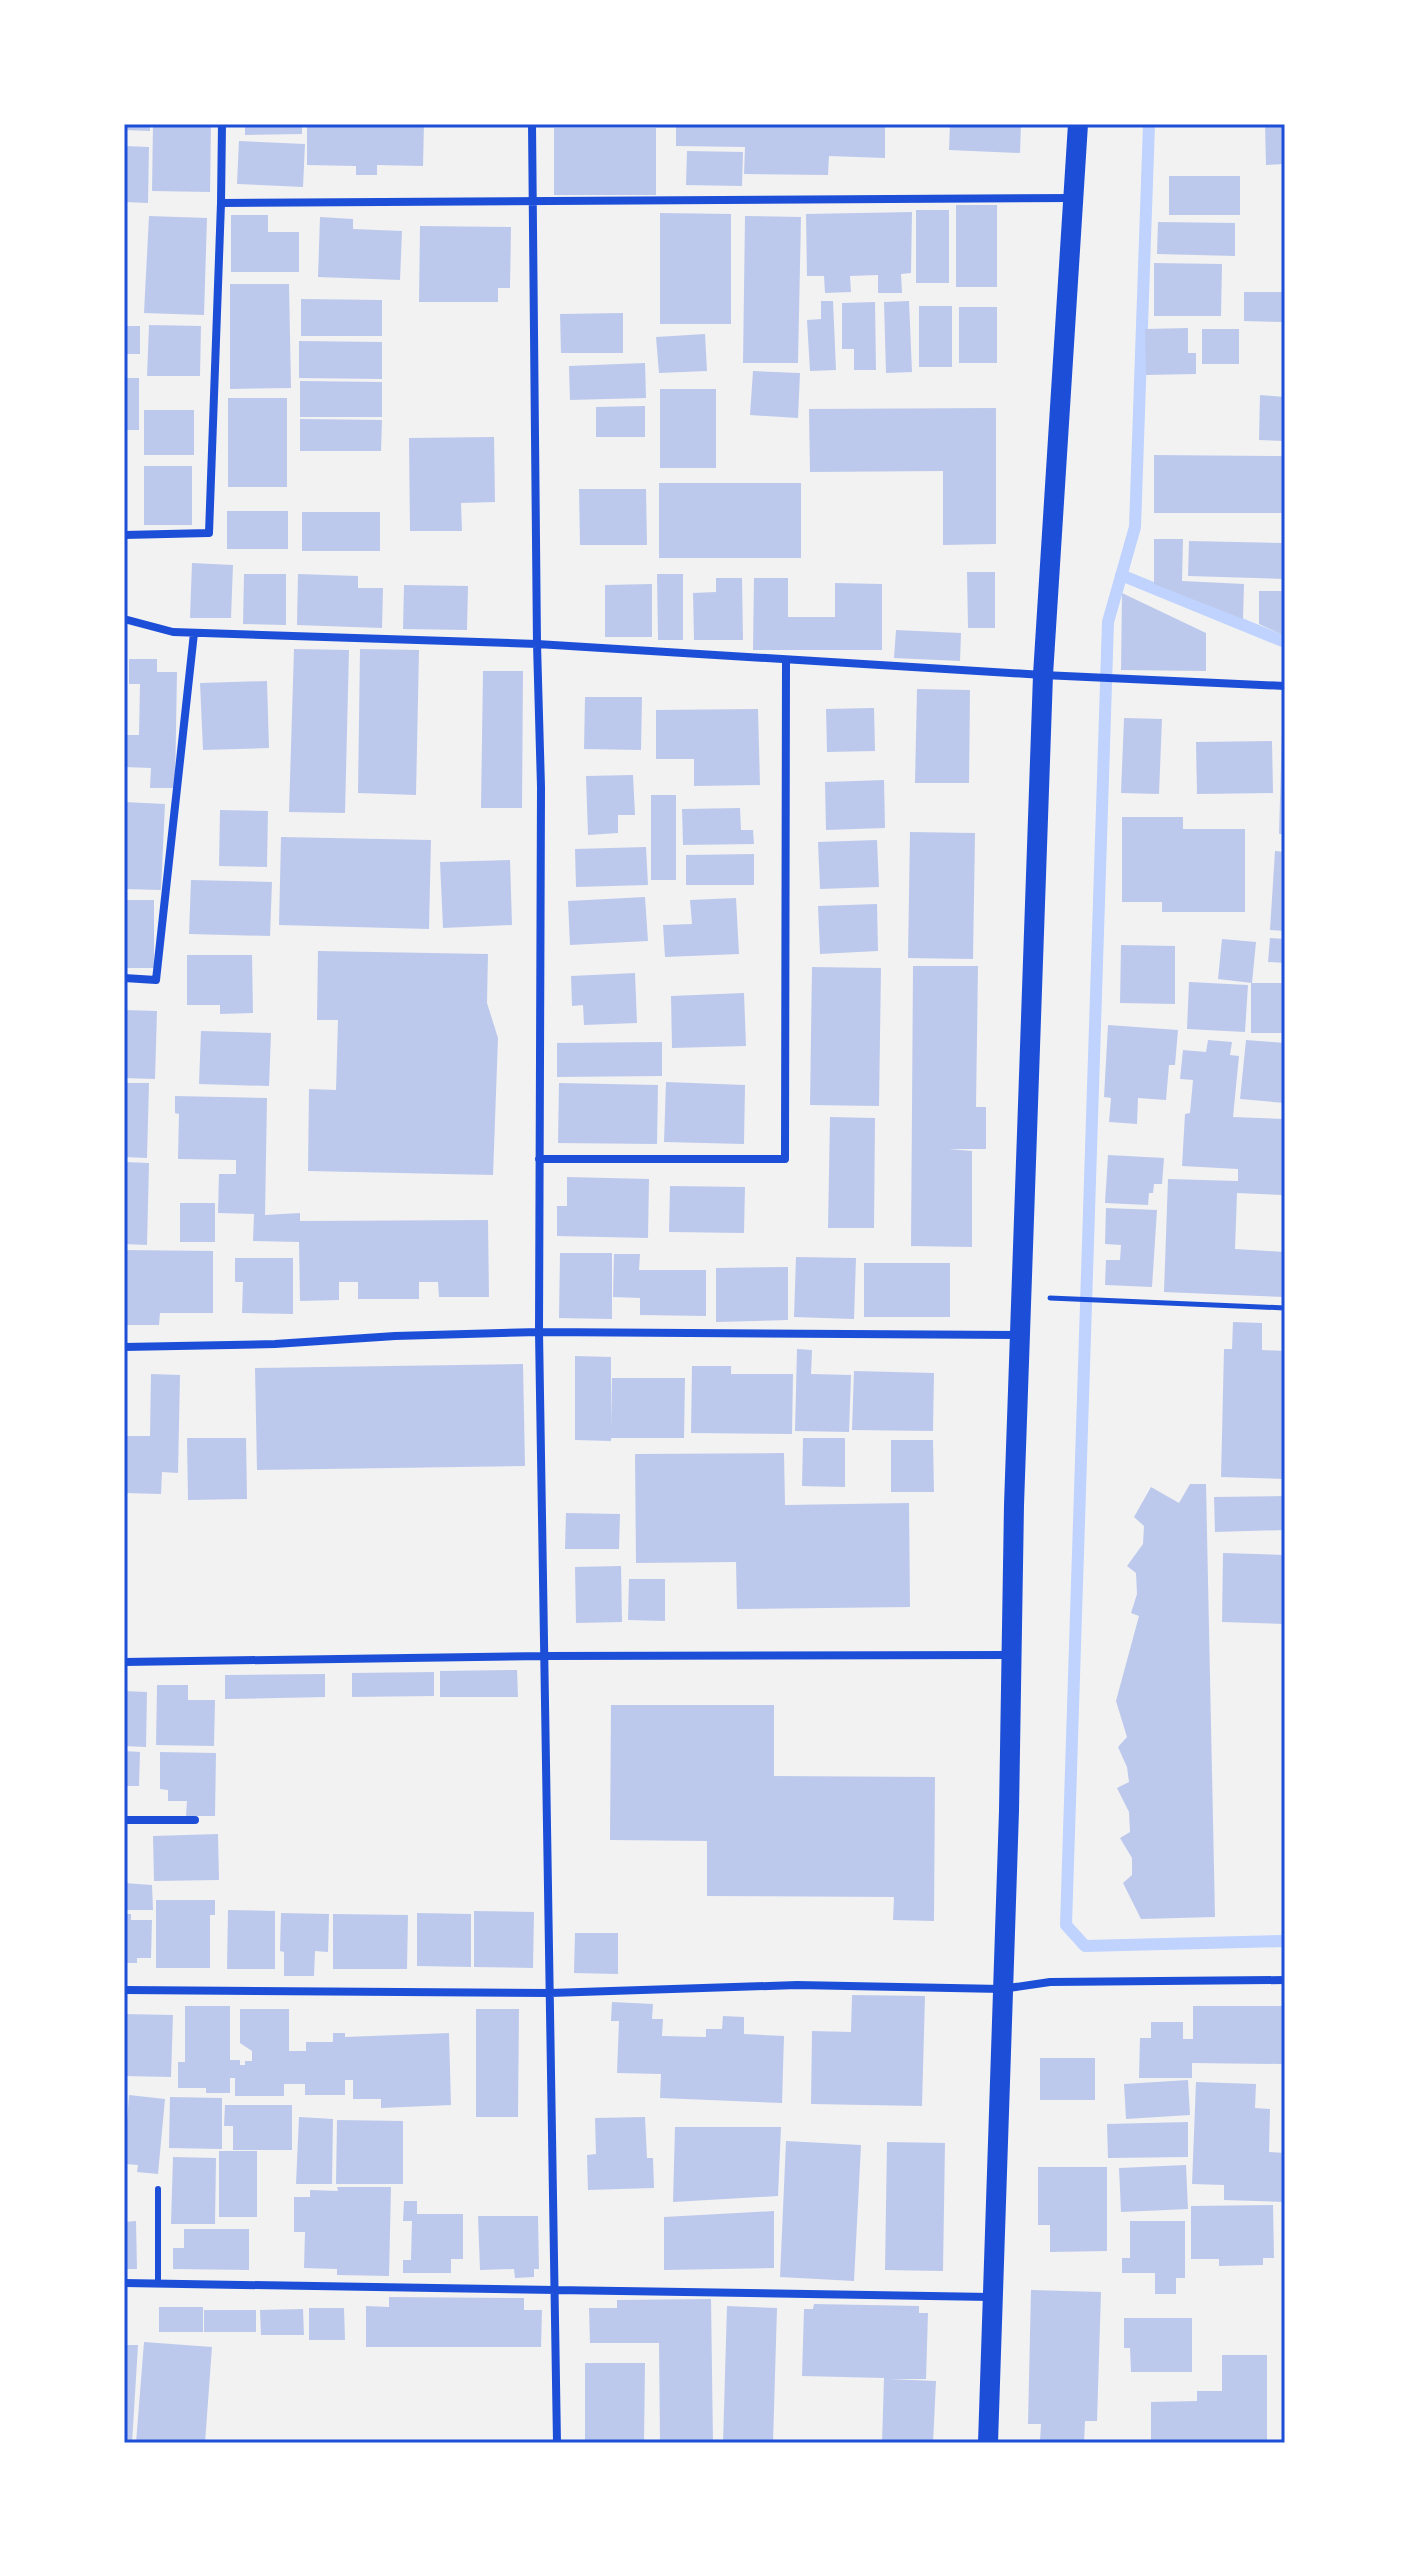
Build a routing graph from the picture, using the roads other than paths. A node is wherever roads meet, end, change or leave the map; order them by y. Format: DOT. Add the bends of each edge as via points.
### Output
graph roads {
  1 [pos="222,124"];
  2 [pos="532,124"];
  3 [pos="1078,124"];
  4 [pos="1073,198"];
  5 [pos="532,201"];
  6 [pos="221,203"];
  7 [pos="124,535"];
  8 [pos="124,619"];
  9 [pos="194,633"];
  10 [pos="537,644"];
  11 [pos="786,660"];
  12 [pos="1043,675"];
  13 [pos="1285,686"];
  14 [pos="124,978"];
  15 [pos="539,1159"];
  16 [pos="539,1332"];
  17 [pos="1021,1335"];
  18 [pos="124,1347"];
  19 [pos="1012,1655"];
  20 [pos="544,1656"];
  21 [pos="124,1662"];
  22 [pos="124,1820"];
  23 [pos="195,1820"];
  24 [pos="1285,1980"];
  25 [pos="1002,1989"];
  26 [pos="124,1990"];
  27 [pos="550,1993"];
  28 [pos="158,2189"];
  29 [pos="124,2283"];
  30 [pos="158,2283"];
  31 [pos="554,2288"];
  32 [pos="993,2297"];
  33 [pos="557,2443"];
  34 [pos="988,2443"];
  1 -- 6 [label="street"];
  2 -- 5 [label="street"];
  3 -- 4 [label="main road"];
  4 -- 5 [label="street"];
  4 -- 12 [label="main road"];
  5 -- 6 [label="street"];
  5 -- 10 [label="street"];
  6 -- 7 [label="street" via="209,533"];
  8 -- 9 [label="street"];
  9 -- 10 [label="street"];
  9 -- 14 [label="street" via="156,980"];
  10 -- 11 [label="street"];
  10 -- 15 [label="street"];
  11 -- 12 [label="street"];
  11 -- 15 [label="street" via="785,1159"];
  12 -- 13 [label="street"];
  12 -- 17 [label="main road"];
  15 -- 16 [label="street"];
  16 -- 17 [label="street"];
  16 -- 18 [label="street"];
  16 -- 20 [label="street"];
  17 -- 19 [label="main road"];
  19 -- 20 [label="street"];
  19 -- 25 [label="main road"];
  20 -- 21 [label="street"];
  20 -- 27 [label="street"];
  22 -- 23 [label="street"];
  24 -- 25 [label="street" via="1050,1982"];
  25 -- 27 [label="street" via="797,1985"];
  25 -- 32 [label="main road"];
  26 -- 27 [label="street"];
  27 -- 31 [label="street"];
  28 -- 30 [label="lane"];
  29 -- 30 [label="street"];
  30 -- 31 [label="street"];
  31 -- 32 [label="street"];
  31 -- 33 [label="street"];
  32 -- 34 [label="main road"];
}
